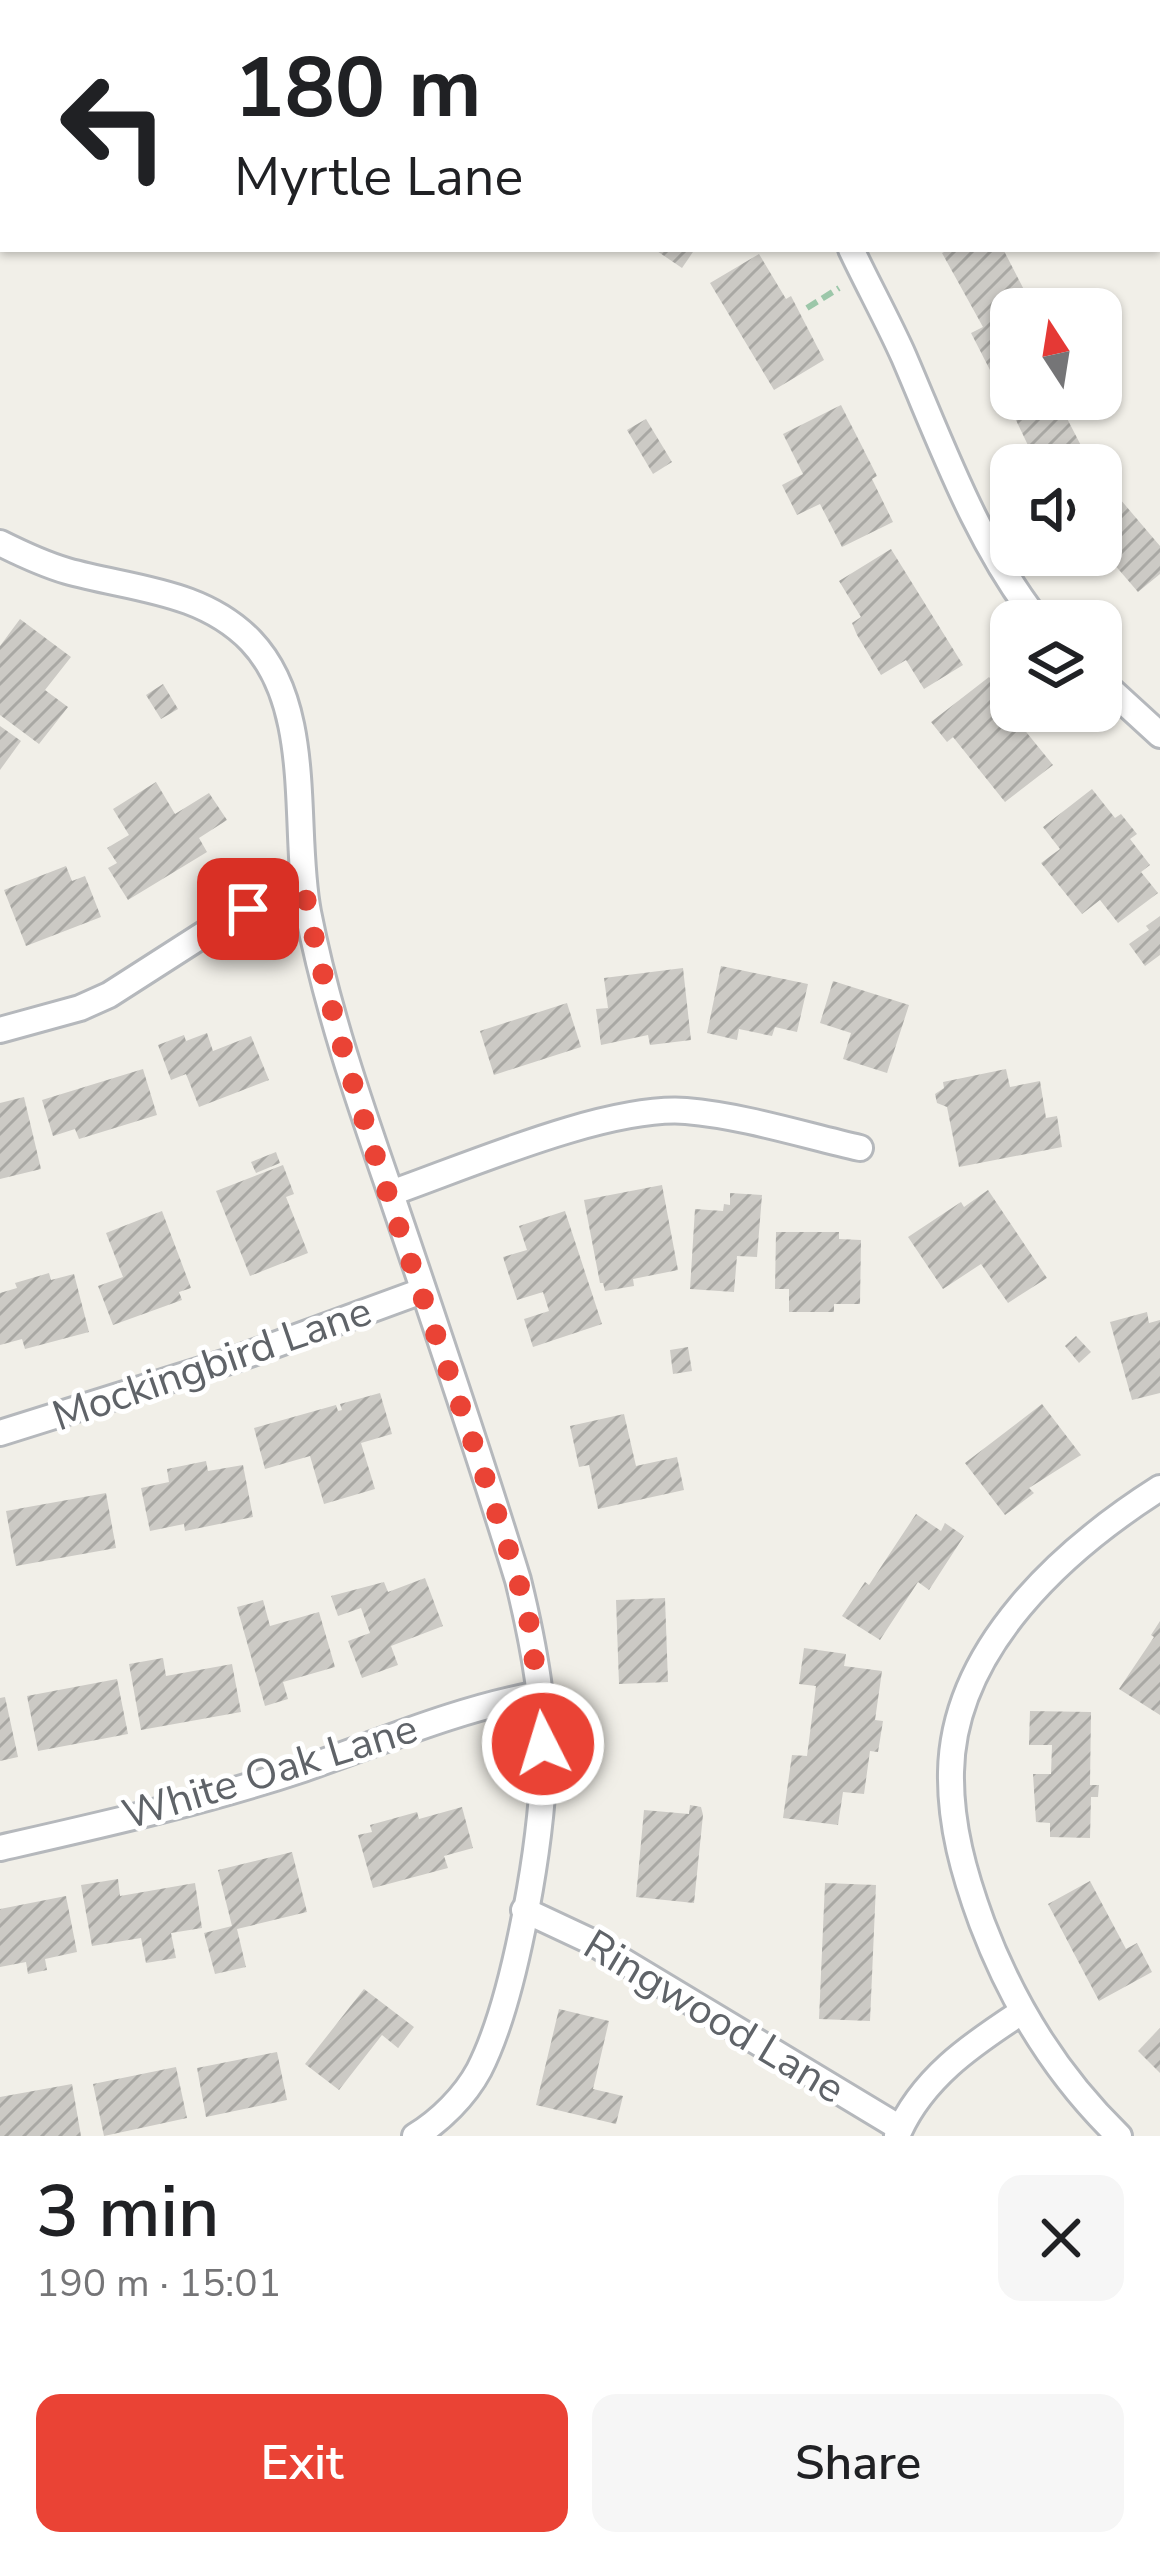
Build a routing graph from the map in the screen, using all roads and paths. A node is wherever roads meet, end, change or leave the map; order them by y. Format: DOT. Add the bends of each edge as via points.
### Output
graph roads {
  1 [pos="852,252"];
  2 [pos="863,273"];
  3 [pos="807,308"];
  4 [pos="0,543"];
  5 [pos="1023,600"];
  6 [pos="1122,700"];
  7 [pos="1160,735"];
  8 [pos="303,885"];
  9 [pos="0,1030"];
  10 [pos="860,1148"];
  11 [pos="391,1193"];
  12 [pos="422,1291"];
  13 [pos="0,1433"];
  14 [pos="1160,1488"];
  15 [pos="539,1694"];
  16 [pos="0,1848"];
  17 [pos="524,1910"];
  18 [pos="1020,2013"];
  19 [pos="899,2132"];
  20 [pos="415,2136"];
  21 [pos="1119,2136"];
  1 -- 2 [label="street"];
  2 -- 3 [label="path"];
  2 -- 5 [label="street" via="972,515"];
  4 -- 8 [label="street" via="69,572 186,599 253,643 289,720"];
  6 -- 7 [label="street"];
  8 -- 9 [label="street" via="215,927 109,995"];
  8 -- 11 [label="street" via="345,1065"];
  10 -- 11 [label="street" via="721,1116 660,1111 587,1126"];
  11 -- 12 [label="street"];
  12 -- 13 [label="street, Mockingbird Lane"];
  12 -- 15 [label="street" via="518,1580"];
  14 -- 18 [label="street" via="1058,1566 1017,1611 956,1725 950,1768 958,1850"];
  15 -- 16 [label="street, White Oak Lane" via="469,1708 243,1786"];
  15 -- 17 [label="street" via="543,1782"];
  17 -- 19 [label="street, Ringwood Lane" via="588,1940"];
  17 -- 20 [label="street" via="479,2070"];
  18 -- 19 [label="street" via="953,2059"];
  18 -- 21 [label="street" via="1070,2085"];
}
